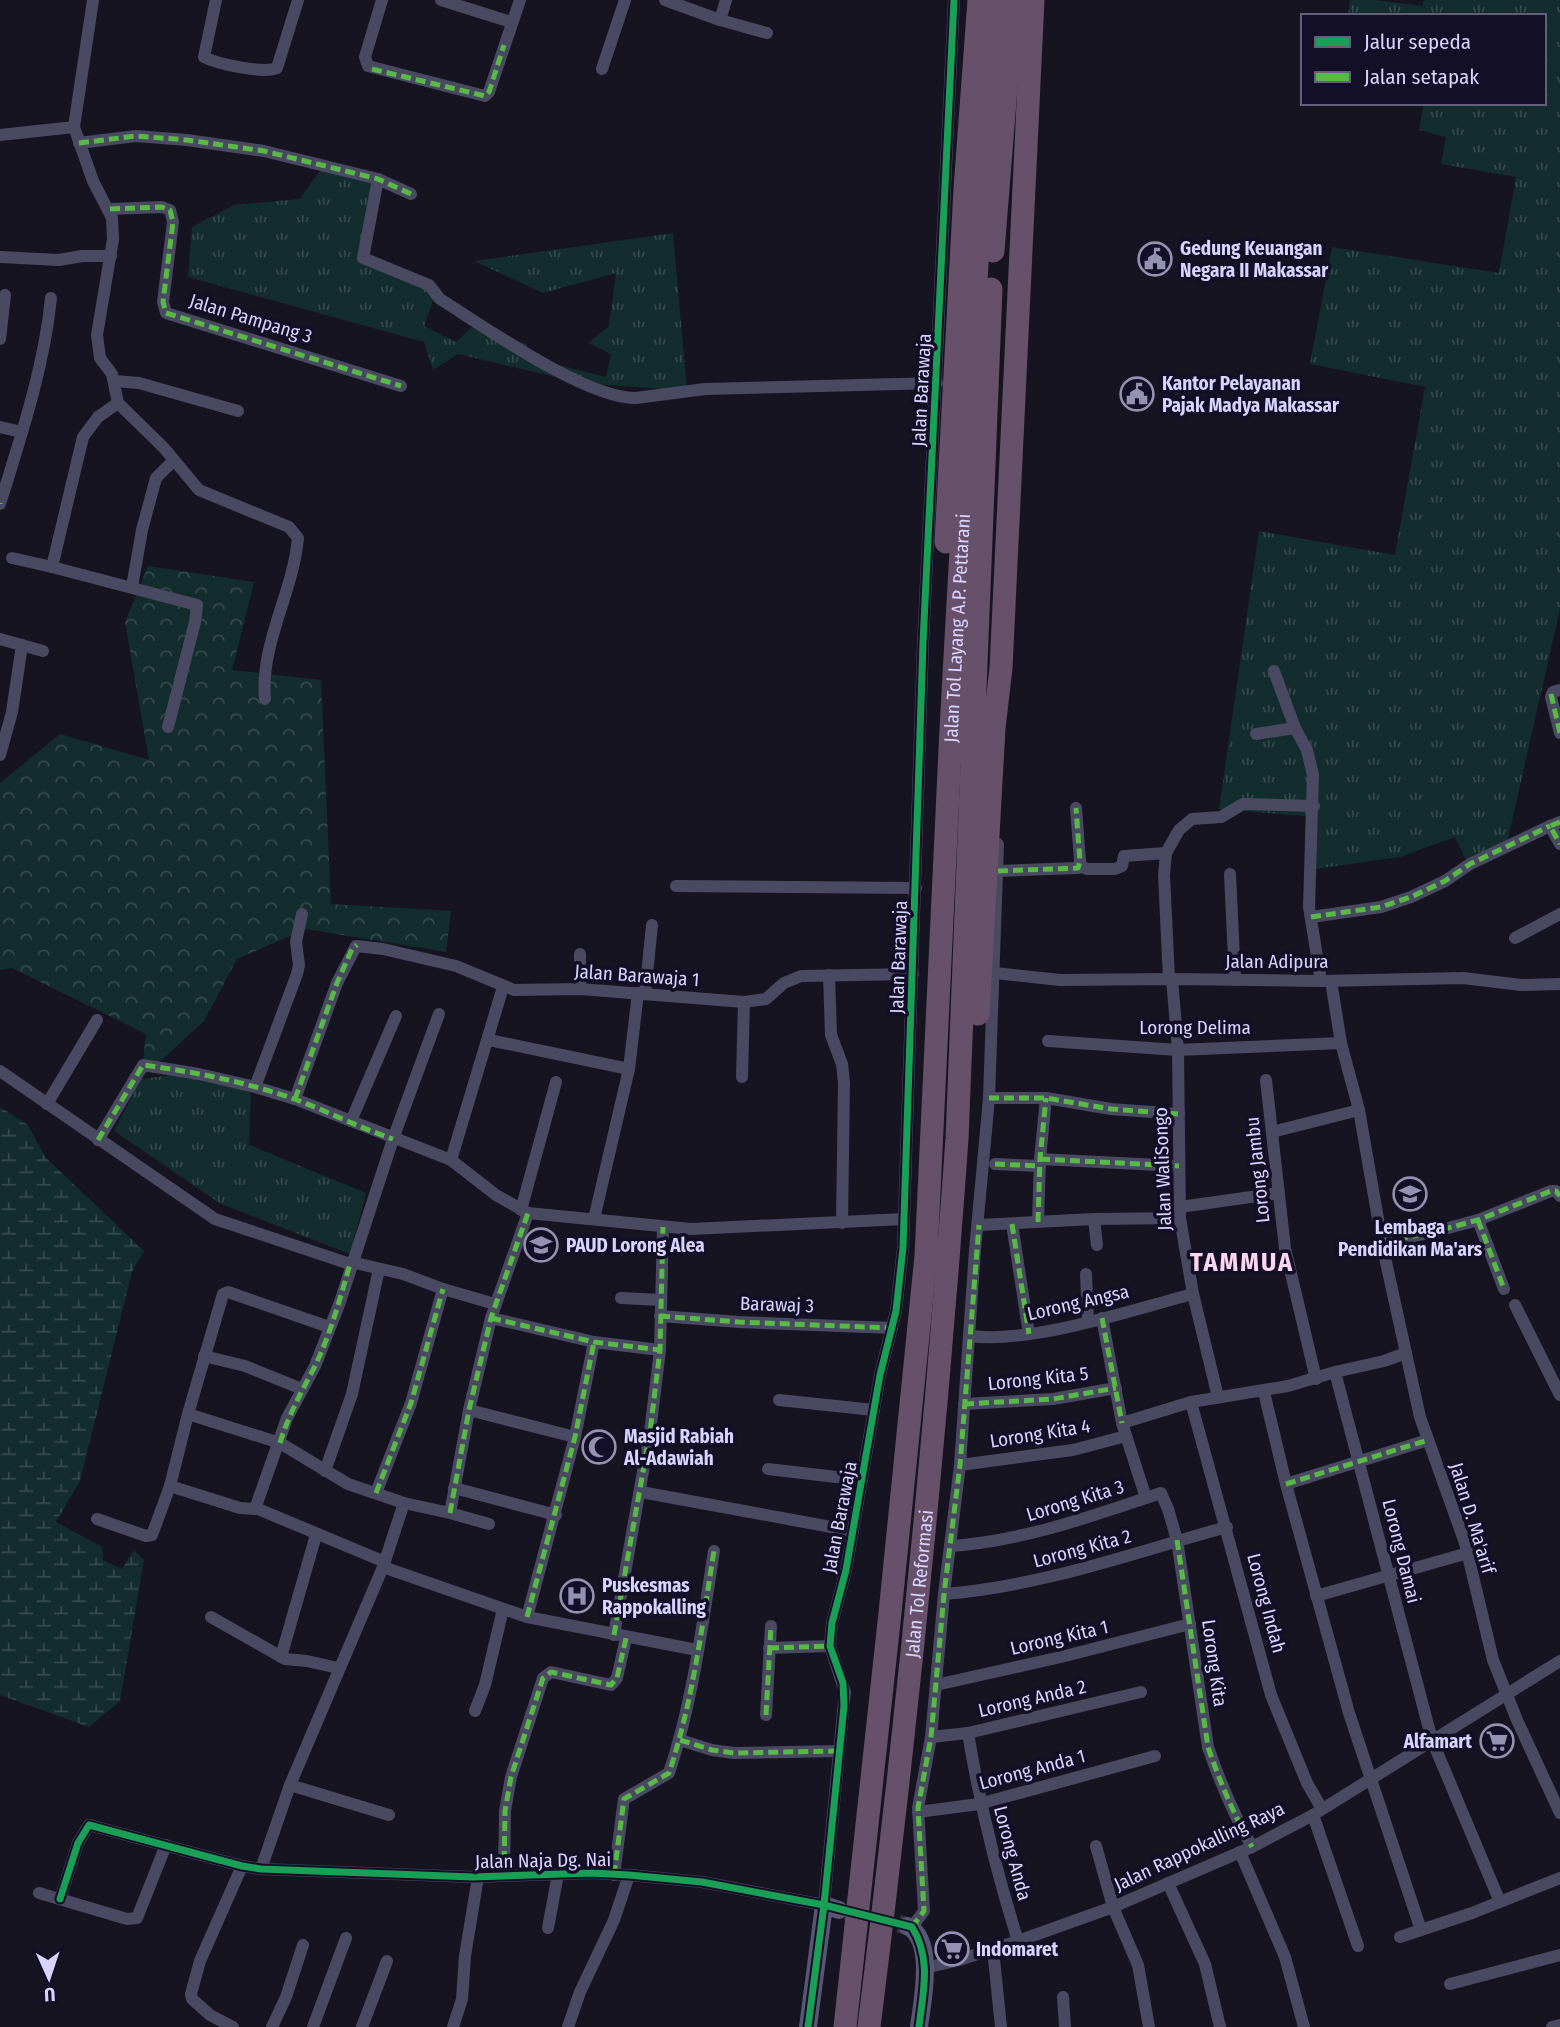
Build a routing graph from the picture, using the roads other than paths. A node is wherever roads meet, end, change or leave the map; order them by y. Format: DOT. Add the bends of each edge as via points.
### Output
graph roads {
  1 [pos="93,0"];
  2 [pos="216,0"];
  3 [pos="298,0"];
  4 [pos="383,0"];
  5 [pos="441,0"];
  6 [pos="520,0"];
  7 [pos="625,0"];
  8 [pos="664,0"];
  9 [pos="726,0"];
  10 [pos="954,0"];
  11 [pos="979,0"];
  12 [pos="995,0"];
  13 [pos="1013,0"];
  14 [pos="1033,0"];
  15 [pos="720,20"];
  16 [pos="511,22"];
  17 [pos="767,33"];
  18 [pos="602,69"];
  19 [pos="74,127"];
  20 [pos="0,135"];
  21 [pos="79,143"];
  22 [pos="378,179"];
  23 [pos="411,194"];
  24 [pos="110,209"];
  25 [pos="111,256"];
  26 [pos="0,257"];
  27 [pos="5,295"];
  28 [pos="51,298"];
  29 [pos="0,339"];
  30 [pos="114,381"];
  31 [pos="937,383"];
  32 [pos="401,386"];
  33 [pos="118,403"];
  34 [pos="238,411"];
  35 [pos="0,427"];
  36 [pos="22,432"];
  37 [pos="174,460"];
  38 [pos="0,503"];
  39 [pos="12,558"];
  40 [pos="52,567"];
  41 [pos="132,587"];
  42 [pos="0,639"];
  43 [pos="22,645"];
  44 [pos="43,652"];
  45 [pos="1002,668"];
  46 [pos="1274,671"];
  47 [pos="1560,690"];
  48 [pos="265,699"];
  49 [pos="168,727"];
  50 [pos="1295,728"];
  51 [pos="1560,733"];
  52 [pos="1256,734"];
  53 [pos="0,755"];
  54 [pos="1314,806"];
  55 [pos="1076,808"];
  56 [pos="1555,824"];
  57 [pos="1560,844"];
  58 [pos="1166,853"];
  59 [pos="1080,864"];
  60 [pos="998,871"];
  61 [pos="1230,874"];
  62 [pos="676,886"];
  63 [pos="916,888"];
  64 [pos="302,914"];
  65 [pos="1560,914"];
  66 [pos="1311,917"];
  67 [pos="652,925"];
  68 [pos="1515,938"];
  69 [pos="580,954"];
  70 [pos="995,973"];
  71 [pos="913,974"];
  72 [pos="829,975"];
  73 [pos="1171,979"];
  74 [pos="1234,980"];
  75 [pos="1326,981"];
  76 [pos="1560,984"];
  77 [pos="503,987"];
  78 [pos="580,989"];
  79 [pos="641,993"];
  80 [pos="744,1002"];
  81 [pos="439,1014"];
  82 [pos="396,1016"];
  83 [pos="97,1020"];
  84 [pos="489,1040"];
  85 [pos="1048,1041"];
  86 [pos="1341,1042"];
  87 [pos="1178,1050"];
  88 [pos="629,1069"];
  89 [pos="0,1070"];
  90 [pos="742,1077"];
  91 [pos="1266,1080"];
  92 [pos="556,1082"];
  93 [pos="255,1087"];
  94 [pos="934,1087"];
  95 [pos="989,1098"];
  96 [pos="1045,1098"];
  97 [pos="295,1099"];
  98 [pos="47,1104"];
  99 [pos="1359,1110"];
  100 [pos="1179,1114"];
  101 [pos="351,1121"];
  102 [pos="1272,1132"];
  103 [pos="393,1139"];
  104 [pos="957,1139"];
  105 [pos="98,1140"];
  106 [pos="452,1160"];
  107 [pos="1040,1163"];
  108 [pos="995,1164"];
  109 [pos="1180,1166"];
  110 [pos="1279,1193"];
  111 [pos="1558,1194"];
  112 [pos="525,1211"];
  113 [pos="1180,1212"];
  114 [pos="594,1219"];
  115 [pos="904,1219"];
  116 [pos="1094,1219"];
  117 [pos="1478,1220"];
  118 [pos="1038,1222"];
  119 [pos="842,1223"];
  120 [pos="1012,1224"];
  121 [pos="979,1225"];
  122 [pos="663,1227"];
  123 [pos="1383,1242"];
  124 [pos="1097,1245"];
  125 [pos="926,1256"];
  126 [pos="350,1263"];
  127 [pos="379,1269"];
  128 [pos="1086,1274"];
  129 [pos="947,1280"];
  130 [pos="443,1289"];
  131 [pos="1504,1289"];
  132 [pos="1193,1294"];
  133 [pos="621,1298"];
  134 [pos="661,1300"];
  135 [pos="495,1304"];
  136 [pos="1515,1305"];
  137 [pos="660,1316"];
  138 [pos="491,1318"];
  139 [pos="1102,1318"];
  140 [pos="1088,1321"];
  141 [pos="329,1328"];
  142 [pos="892,1328"];
  143 [pos="1029,1334"];
  144 [pos="970,1336"];
  145 [pos="594,1342"];
  146 [pos="660,1350"];
  147 [pos="1406,1353"];
  148 [pos="204,1356"];
  149 [pos="1335,1372"];
  150 [pos="1316,1378"];
  151 [pos="1116,1388"];
  152 [pos="302,1389"];
  153 [pos="1264,1392"];
  154 [pos="1560,1395"];
  155 [pos="1218,1397"];
  156 [pos="779,1400"];
  157 [pos="1191,1402"];
  158 [pos="964,1404"];
  159 [pos="469,1410"];
  160 [pos="874,1410"];
  161 [pos="188,1414"];
  162 [pos="1124,1429"];
  163 [pos="575,1437"];
  164 [pos="1428,1440"];
  165 [pos="280,1443"];
  166 [pos="1360,1463"];
  167 [pos="960,1465"];
  168 [pos="768,1469"];
  169 [pos="325,1471"];
  170 [pos="862,1480"];
  171 [pos="1286,1484"];
  172 [pos="170,1486"];
  173 [pos="454,1488"];
  174 [pos="641,1492"];
  175 [pos="376,1493"];
  176 [pos="1146,1498"];
  177 [pos="404,1503"];
  178 [pos="255,1509"];
  179 [pos="450,1513"];
  180 [pos="556,1515"];
  181 [pos="97,1519"];
  182 [pos="489,1524"];
  183 [pos="1227,1527"];
  184 [pos="853,1531"];
  185 [pos="317,1535"];
  186 [pos="1177,1541"];
  187 [pos="950,1546"];
  188 [pos="714,1551"];
  189 [pos="1468,1553"];
  190 [pos="384,1565"];
  191 [pos="1389,1576"];
  192 [pos="944,1594"];
  193 [pos="1316,1596"];
  194 [pos="503,1609"];
  195 [pos="211,1617"];
  196 [pos="527,1618"];
  197 [pos="1190,1625"];
  198 [pos="771,1626"];
  199 [pos="620,1637"];
  200 [pos="830,1647"];
  201 [pos="769,1648"];
  202 [pos="697,1650"];
  203 [pos="281,1657"];
  204 [pos="1560,1661"];
  205 [pos="338,1668"];
  206 [pos="936,1685"];
  207 [pos="1141,1692"];
  208 [pos="1506,1694"];
  209 [pos="475,1711"];
  210 [pos="766,1715"];
  211 [pos="968,1732"];
  212 [pos="931,1737"];
  213 [pos="680,1740"];
  214 [pos="1432,1740"];
  215 [pos="839,1751"];
  216 [pos="1155,1756"];
  217 [pos="1370,1777"];
  218 [pos="290,1785"];
  219 [pos="979,1804"];
  220 [pos="918,1812"];
  221 [pos="1317,1812"];
  222 [pos="1560,1812"];
  223 [pos="389,1815"];
  224 [pos="166,1846"];
  225 [pos="1096,1846"];
  226 [pos="1246,1849"];
  227 [pos="242,1866"];
  228 [pos="261,1869"];
  229 [pos="558,1874"];
  230 [pos="614,1875"];
  231 [pos="629,1875"];
  232 [pos="504,1876"];
  233 [pos="478,1877"];
  234 [pos="1560,1878"];
  235 [pos="1168,1883"];
  236 [pos="40,1892"];
  237 [pos="60,1899"];
  238 [pos="1500,1902"];
  239 [pos="1113,1907"];
  240 [pos="832,1908"];
  241 [pos="909,1927"];
  242 [pos="548,1928"];
  243 [pos="1421,1930"];
  244 [pos="1400,1937"];
  245 [pos="346,1938"];
  246 [pos="1018,1941"];
  247 [pos="303,1945"];
  248 [pos="1358,1946"];
  249 [pos="993,1949"];
  250 [pos="1560,1955"];
  251 [pos="387,1961"];
  252 [pos="925,1968"];
  253 [pos="1450,1984"];
  254 [pos="1063,1997"];
  255 [pos="210,2015"];
  256 [pos="1560,2025"];
  257 [pos="201,2027"];
  258 [pos="233,2027"];
  259 [pos="272,2027"];
  260 [pos="313,2027"];
  261 [pos="362,2027"];
  262 [pos="453,2027"];
  263 [pos="569,2027"];
  264 [pos="808,2027"];
  265 [pos="845,2027"];
  266 [pos="869,2027"];
  267 [pos="919,2027"];
  268 [pos="1001,2027"];
  269 [pos="1065,2027"];
  270 [pos="1149,2027"];
  271 [pos="1220,2027"];
  272 [pos="1304,2027"];
  273 [pos="1552,2027"];
  1 -- 19 [label="street"];
  2 -- 3 [label="street" via="204,57 272,71"];
  4 -- 16 [label="street" via="365,57 368,66 479,96 489,92"];
  5 -- 16 [label="street"];
  6 -- 16 [label="street"];
  7 -- 18 [label="street"];
  8 -- 15 [label="street"];
  9 -- 15 [label="street"];
  10 -- 31 [label="street, Jalan Barawaja"];
  11 -- 94 [label="highway" via="934,780"];
  12 -- 94 [label="highway, Jalan Tol Layang A.P. Pettarani"];
  13 -- 104 [label="highway, Jalan Tol Layang A.P. Pettarani" via="992,272"];
  14 -- 45 [label="highway"];
  15 -- 17 [label="street"];
  19 -- 20 [label="street"];
  19 -- 21 [label="street"];
  21 -- 22 [label="street" via="136,136 187,140 264,151"];
  21 -- 24 [label="street" via="100,196"];
  22 -- 23 [label="street"];
  22 -- 31 [label="street" via="364,259 429,285 440,299 568,377 613,395 636,398 705,389"];
  24 -- 25 [label="street"];
  24 -- 32 [label="street, Jalan Pampang 3" via="162,207 171,213 163,295 166,313"];
  25 -- 26 [label="street" via="59,260"];
  25 -- 30 [label="street" via="97,345"];
  27 -- 29 [label="street"];
  28 -- 36 [label="street" via="47,336"];
  30 -- 33 [label="street"];
  30 -- 34 [label="street" via="139,383"];
  31 -- 63 [label="street, Jalan Barawaja"];
  33 -- 37 [label="street"];
  33 -- 40 [label="street" via="83,437"];
  35 -- 36 [label="street"];
  36 -- 38 [label="street"];
  37 -- 41 [label="street" via="156,478"];
  37 -- 48 [label="street" via="199,490 289,527 298,538 268,655"];
  39 -- 40 [label="street"];
  40 -- 41 [label="street"];
  41 -- 49 [label="street" via="197,605"];
  42 -- 43 [label="street"];
  43 -- 44 [label="street"];
  43 -- 53 [label="street"];
  45 -- 60 [label="street"];
  45 -- 129 [label="highway" via="994,728 969,1129"];
  46 -- 50 [label="street, Jalan D. Ma'arif"];
  47 -- 51 [label="street" via="1551,697"];
  50 -- 52 [label="street"];
  50 -- 54 [label="street, Jalan D. Ma'arif" via="1311,762"];
  54 -- 58 [label="street" via="1243,804 1220,817 1192,819 1179,830"];
  54 -- 66 [label="street, Jalan D. Ma'arif"];
  55 -- 59 [label="street"];
  56 -- 57 [label="street"];
  56 -- 66 [label="street" via="1411,898"];
  58 -- 59 [label="street" via="1124,856 1122,866 1115,869 1086,869"];
  58 -- 73 [label="street, Jalan WaliSongo"];
  59 -- 60 [label="street" via="1075,869"];
  60 -- 70 [label="street"];
  61 -- 74 [label="street"];
  62 -- 63 [label="street"];
  63 -- 71 [label="street, Jalan Barawaja"];
  64 -- 93 [label="street" via="296,942 298,974"];
  65 -- 68 [label="street"];
  66 -- 75 [label="street, Jalan D. Ma'arif"];
  67 -- 79 [label="street"];
  69 -- 78 [label="street"];
  70 -- 73 [label="street, Jalan Adipura" via="1060,981"];
  70 -- 95 [label="street"];
  71 -- 72 [label="street, Jalan Barawaja 1"];
  71 -- 115 [label="street, Jalan Barawaja"];
  72 -- 80 [label="street, Jalan Barawaja 1" via="794,977 766,999"];
  72 -- 119 [label="street" via="831,1035 844,1083"];
  73 -- 74 [label="street, Jalan Adipura"];
  73 -- 87 [label="street, Jalan WaliSongo"];
  74 -- 75 [label="street, Jalan Adipura"];
  75 -- 76 [label="street, Jalan Adipura" via="1463,978"];
  75 -- 86 [label="street, Jalan D. Ma'arif"];
  77 -- 78 [label="street, Jalan Barawaja 1"];
  77 -- 84 [label="street"];
  77 -- 97 [label="street, Jalan Barawaja 1" via="456,966 357,945 337,983"];
  78 -- 79 [label="street, Jalan Barawaja 1"];
  79 -- 80 [label="street, Jalan Barawaja 1"];
  79 -- 88 [label="street"];
  80 -- 90 [label="street"];
  81 -- 103 [label="street"];
  82 -- 101 [label="street"];
  83 -- 98 [label="street"];
  84 -- 88 [label="street"];
  84 -- 106 [label="street"];
  85 -- 87 [label="street, Lorong Delima"];
  86 -- 87 [label="street, Lorong Delima"];
  86 -- 99 [label="street, Jalan D. Ma'arif"];
  87 -- 100 [label="street, Jalan WaliSongo"];
  88 -- 114 [label="street"];
  89 -- 98 [label="street"];
  91 -- 102 [label="street, Lorong Jambu"];
  92 -- 112 [label="street"];
  93 -- 97 [label="street"];
  93 -- 105 [label="street" via="143,1065"];
  94 -- 125 [label="highway, Jalan Tol Layang A.P. Pettarani"];
  95 -- 96 [label="street"];
  95 -- 121 [label="street"];
  96 -- 100 [label="street" via="1111,1110"];
  96 -- 107 [label="street"];
  97 -- 101 [label="street"];
  98 -- 105 [label="street"];
  99 -- 102 [label="street"];
  99 -- 123 [label="street, Jalan D. Ma'arif"];
  100 -- 109 [label="street, Jalan WaliSongo"];
  101 -- 103 [label="street"];
  102 -- 110 [label="street, Lorong Jambu"];
  103 -- 106 [label="street"];
  103 -- 126 [label="street"];
  104 -- 129 [label="highway, Jalan Tol Reformasi"];
  105 -- 126 [label="street" via="215,1219"];
  106 -- 112 [label="street"];
  107 -- 108 [label="street"];
  107 -- 109 [label="street"];
  107 -- 118 [label="street"];
  109 -- 113 [label="street, Jalan WaliSongo"];
  110 -- 113 [label="street"];
  110 -- 150 [label="street, Lorong Jambu" via="1285,1248"];
  111 -- 117 [label="street" via="1551,1191"];
  112 -- 114 [label="street"];
  112 -- 135 [label="street"];
  113 -- 116 [label="street"];
  113 -- 132 [label="street, Jalan WaliSongo"];
  114 -- 122 [label="street"];
  115 -- 119 [label="street"];
  115 -- 142 [label="street, Jalan Barawaja"];
  116 -- 118 [label="street"];
  116 -- 124 [label="street"];
  117 -- 123 [label="street"];
  117 -- 131 [label="street"];
  118 -- 120 [label="street"];
  119 -- 122 [label="street"];
  120 -- 121 [label="street"];
  120 -- 143 [label="street"];
  121 -- 144 [label="street"];
  122 -- 134 [label="street"];
  123 -- 147 [label="street, Jalan D. Ma'arif"];
  125 -- 265 [label="highway, Jalan Tol Reformasi"];
  126 -- 127 [label="street"];
  126 -- 141 [label="street"];
  127 -- 130 [label="street"];
  127 -- 169 [label="street" via="352,1394"];
  128 -- 140 [label="street"];
  129 -- 266 [label="highway, Jalan Tol Reformasi"];
  130 -- 135 [label="street"];
  130 -- 175 [label="street" via="411,1403"];
  132 -- 139 [label="street, Lorong Angsa"];
  132 -- 155 [label="street, Jalan WaliSongo"];
  133 -- 134 [label="street"];
  134 -- 137 [label="street"];
  135 -- 138 [label="street"];
  136 -- 154 [label="street"];
  137 -- 142 [label="street, Barawaj 3"];
  137 -- 146 [label="street"];
  138 -- 145 [label="street"];
  138 -- 159 [label="street"];
  139 -- 140 [label="street, Lorong Angsa"];
  139 -- 151 [label="street, Lorong Kita 3"];
  140 -- 143 [label="street, Lorong Angsa"];
  141 -- 148 [label="street" via="225,1293"];
  141 -- 152 [label="street"];
  142 -- 160 [label="street, Jalan Barawaja"];
  143 -- 144 [label="street, Lorong Angsa"];
  144 -- 158 [label="street"];
  145 -- 146 [label="street"];
  145 -- 163 [label="street"];
  146 -- 174 [label="street"];
  147 -- 149 [label="street, Lorong Kita 4"];
  147 -- 164 [label="street, Jalan D. Ma'arif"];
  148 -- 152 [label="street" via="245,1366"];
  148 -- 161 [label="street"];
  149 -- 150 [label="street, Lorong Kita 4"];
  149 -- 166 [label="street, Lorong Damai"];
  150 -- 153 [label="street, Lorong Kita 4"];
  151 -- 158 [label="street, Lorong Kita 5" via="1053,1399"];
  151 -- 162 [label="street, Lorong Kita 3"];
  152 -- 165 [label="street"];
  153 -- 155 [label="street, Lorong Kita 4"];
  153 -- 171 [label="street"];
  155 -- 157 [label="street, Lorong Kita 4"];
  156 -- 160 [label="street"];
  157 -- 162 [label="street, Lorong Kita 4"];
  157 -- 183 [label="street, Lorong Indah"];
  158 -- 167 [label="street"];
  159 -- 163 [label="street"];
  159 -- 173 [label="street"];
  160 -- 170 [label="street, Jalan Barawaja"];
  161 -- 165 [label="street"];
  161 -- 172 [label="street"];
  162 -- 167 [label="street, Lorong Kita 4" via="1073,1450"];
  162 -- 176 [label="street, Lorong Kita 3"];
  163 -- 180 [label="street"];
  164 -- 166 [label="street"];
  164 -- 189 [label="street, Jalan D. Ma'arif"];
  165 -- 169 [label="street"];
  165 -- 178 [label="street"];
  166 -- 171 [label="street"];
  166 -- 191 [label="street, Lorong Damai"];
  167 -- 187 [label="street"];
  168 -- 170 [label="street"];
  169 -- 175 [label="street"];
  170 -- 184 [label="street, Jalan Barawaja"];
  171 -- 193 [label="street"];
  172 -- 178 [label="street"];
  172 -- 181 [label="street" via="152,1535"];
  173 -- 179 [label="street"];
  173 -- 180 [label="street"];
  174 -- 184 [label="street"];
  174 -- 199 [label="street"];
  175 -- 177 [label="street"];
  176 -- 186 [label="street, Lorong Kita" via="1161,1493"];
  176 -- 187 [label="street, Lorong Kita 3" via="1028,1536"];
  177 -- 179 [label="street"];
  177 -- 190 [label="street"];
  178 -- 185 [label="street"];
  179 -- 182 [label="street"];
  180 -- 196 [label="street"];
  183 -- 186 [label="street, Lorong Kita 2"];
  183 -- 221 [label="street, Lorong Indah" via="1271,1695"];
  184 -- 200 [label="street, Jalan Barawaja"];
  185 -- 190 [label="street"];
  185 -- 203 [label="street"];
  186 -- 192 [label="street, Lorong Kita 2" via="1053,1577"];
  186 -- 197 [label="street, Lorong Kita"];
  187 -- 192 [label="street"];
  188 -- 202 [label="street"];
  189 -- 191 [label="street"];
  189 -- 208 [label="street, Jalan D. Ma'arif" via="1493,1660"];
  190 -- 194 [label="street"];
  190 -- 205 [label="street"];
  191 -- 193 [label="street"];
  191 -- 214 [label="street, Lorong Damai"];
  192 -- 206 [label="street"];
  193 -- 217 [label="street"];
  194 -- 196 [label="street"];
  194 -- 209 [label="street"];
  195 -- 203 [label="street"];
  196 -- 199 [label="street"];
  197 -- 206 [label="street, Lorong Kita 1"];
  197 -- 226 [label="street, Lorong Kita" via="1208,1748"];
  198 -- 201 [label="street"];
  199 -- 202 [label="street"];
  199 -- 232 [label="street" via="617,1678 611,1685 551,1672 543,1678 511,1777 505,1811"];
  200 -- 201 [label="street"];
  200 -- 215 [label="street, Jalan Barawaja" via="845,1692"];
  201 -- 210 [label="street"];
  202 -- 213 [label="street"];
  203 -- 205 [label="street"];
  204 -- 208 [label="street, Jalan Rappokalling Raya"];
  205 -- 218 [label="street"];
  206 -- 212 [label="street"];
  207 -- 211 [label="street, Lorong Anda 2"];
  208 -- 214 [label="street, Jalan Rappokalling Raya"];
  208 -- 222 [label="street, Jalan D. Ma'arif"];
  211 -- 212 [label="street, Lorong Anda 2"];
  211 -- 219 [label="street, Lorong Anda"];
  212 -- 220 [label="street"];
  213 -- 215 [label="street" via="734,1753"];
  213 -- 230 [label="street" via="670,1773 624,1799"];
  214 -- 217 [label="street, Jalan Rappokalling Raya"];
  214 -- 238 [label="street, Lorong Damai"];
  215 -- 240 [label="street, Jalan Barawaja"];
  216 -- 219 [label="street, Lorong Anda 1"];
  217 -- 221 [label="street, Jalan Rappokalling Raya"];
  217 -- 243 [label="street"];
  218 -- 223 [label="street"];
  218 -- 228 [label="street"];
  219 -- 220 [label="street, Lorong Anda 1"];
  219 -- 246 [label="street, Lorong Anda"];
  220 -- 241 [label="street" via="924,1911"];
  221 -- 226 [label="street, Jalan Rappokalling Raya"];
  221 -- 248 [label="street, Lorong Indah"];
  224 -- 227 [label="street, Jalan Naja Dg. Nai"];
  224 -- 237 [label="street" via="137,1918"];
  224 -- 237 [label="street, Jalan Naja Dg. Nai" via="88,1825"];
  225 -- 239 [label="street"];
  226 -- 235 [label="street, Jalan Rappokalling Raya"];
  226 -- 272 [label="street, Lorong Kita" via="1285,1957"];
  227 -- 228 [label="street, Jalan Naja Dg. Nai"];
  227 -- 255 [label="street" via="200,1961 191,1994"];
  228 -- 233 [label="street, Jalan Naja Dg. Nai"];
  229 -- 230 [label="street, Jalan Naja Dg. Nai"];
  229 -- 232 [label="street, Jalan Naja Dg. Nai"];
  229 -- 242 [label="street"];
  230 -- 231 [label="street, Jalan Naja Dg. Nai"];
  231 -- 240 [label="street, Jalan Naja Dg. Nai" via="702,1882"];
  231 -- 263 [label="street"];
  232 -- 233 [label="street, Jalan Naja Dg. Nai"];
  233 -- 262 [label="street" via="462,1999"];
  234 -- 238 [label="street"];
  235 -- 239 [label="street, Jalan Rappokalling Raya"];
  235 -- 271 [label="street" via="1205,1964"];
  236 -- 237 [label="street"];
  238 -- 243 [label="street"];
  239 -- 246 [label="street, Jalan Rappokalling Raya"];
  239 -- 270 [label="street" via="1138,1965"];
  240 -- 264 [label="street"];
  241 -- 252 [label="street" via="923,1948"];
  243 -- 244 [label="street"];
  245 -- 260 [label="street"];
  246 -- 249 [label="street, Jalan Rappokalling Raya"];
  247 -- 259 [label="street"];
  249 -- 252 [label="street, Jalan Rappokalling Raya"];
  249 -- 268 [label="street"];
  250 -- 253 [label="street"];
  251 -- 261 [label="street"];
  252 -- 267 [label="street"];
  254 -- 269 [label="street"];
  255 -- 257 [label="street"];
  255 -- 258 [label="street"];
  256 -- 273 [label="street"];
}
